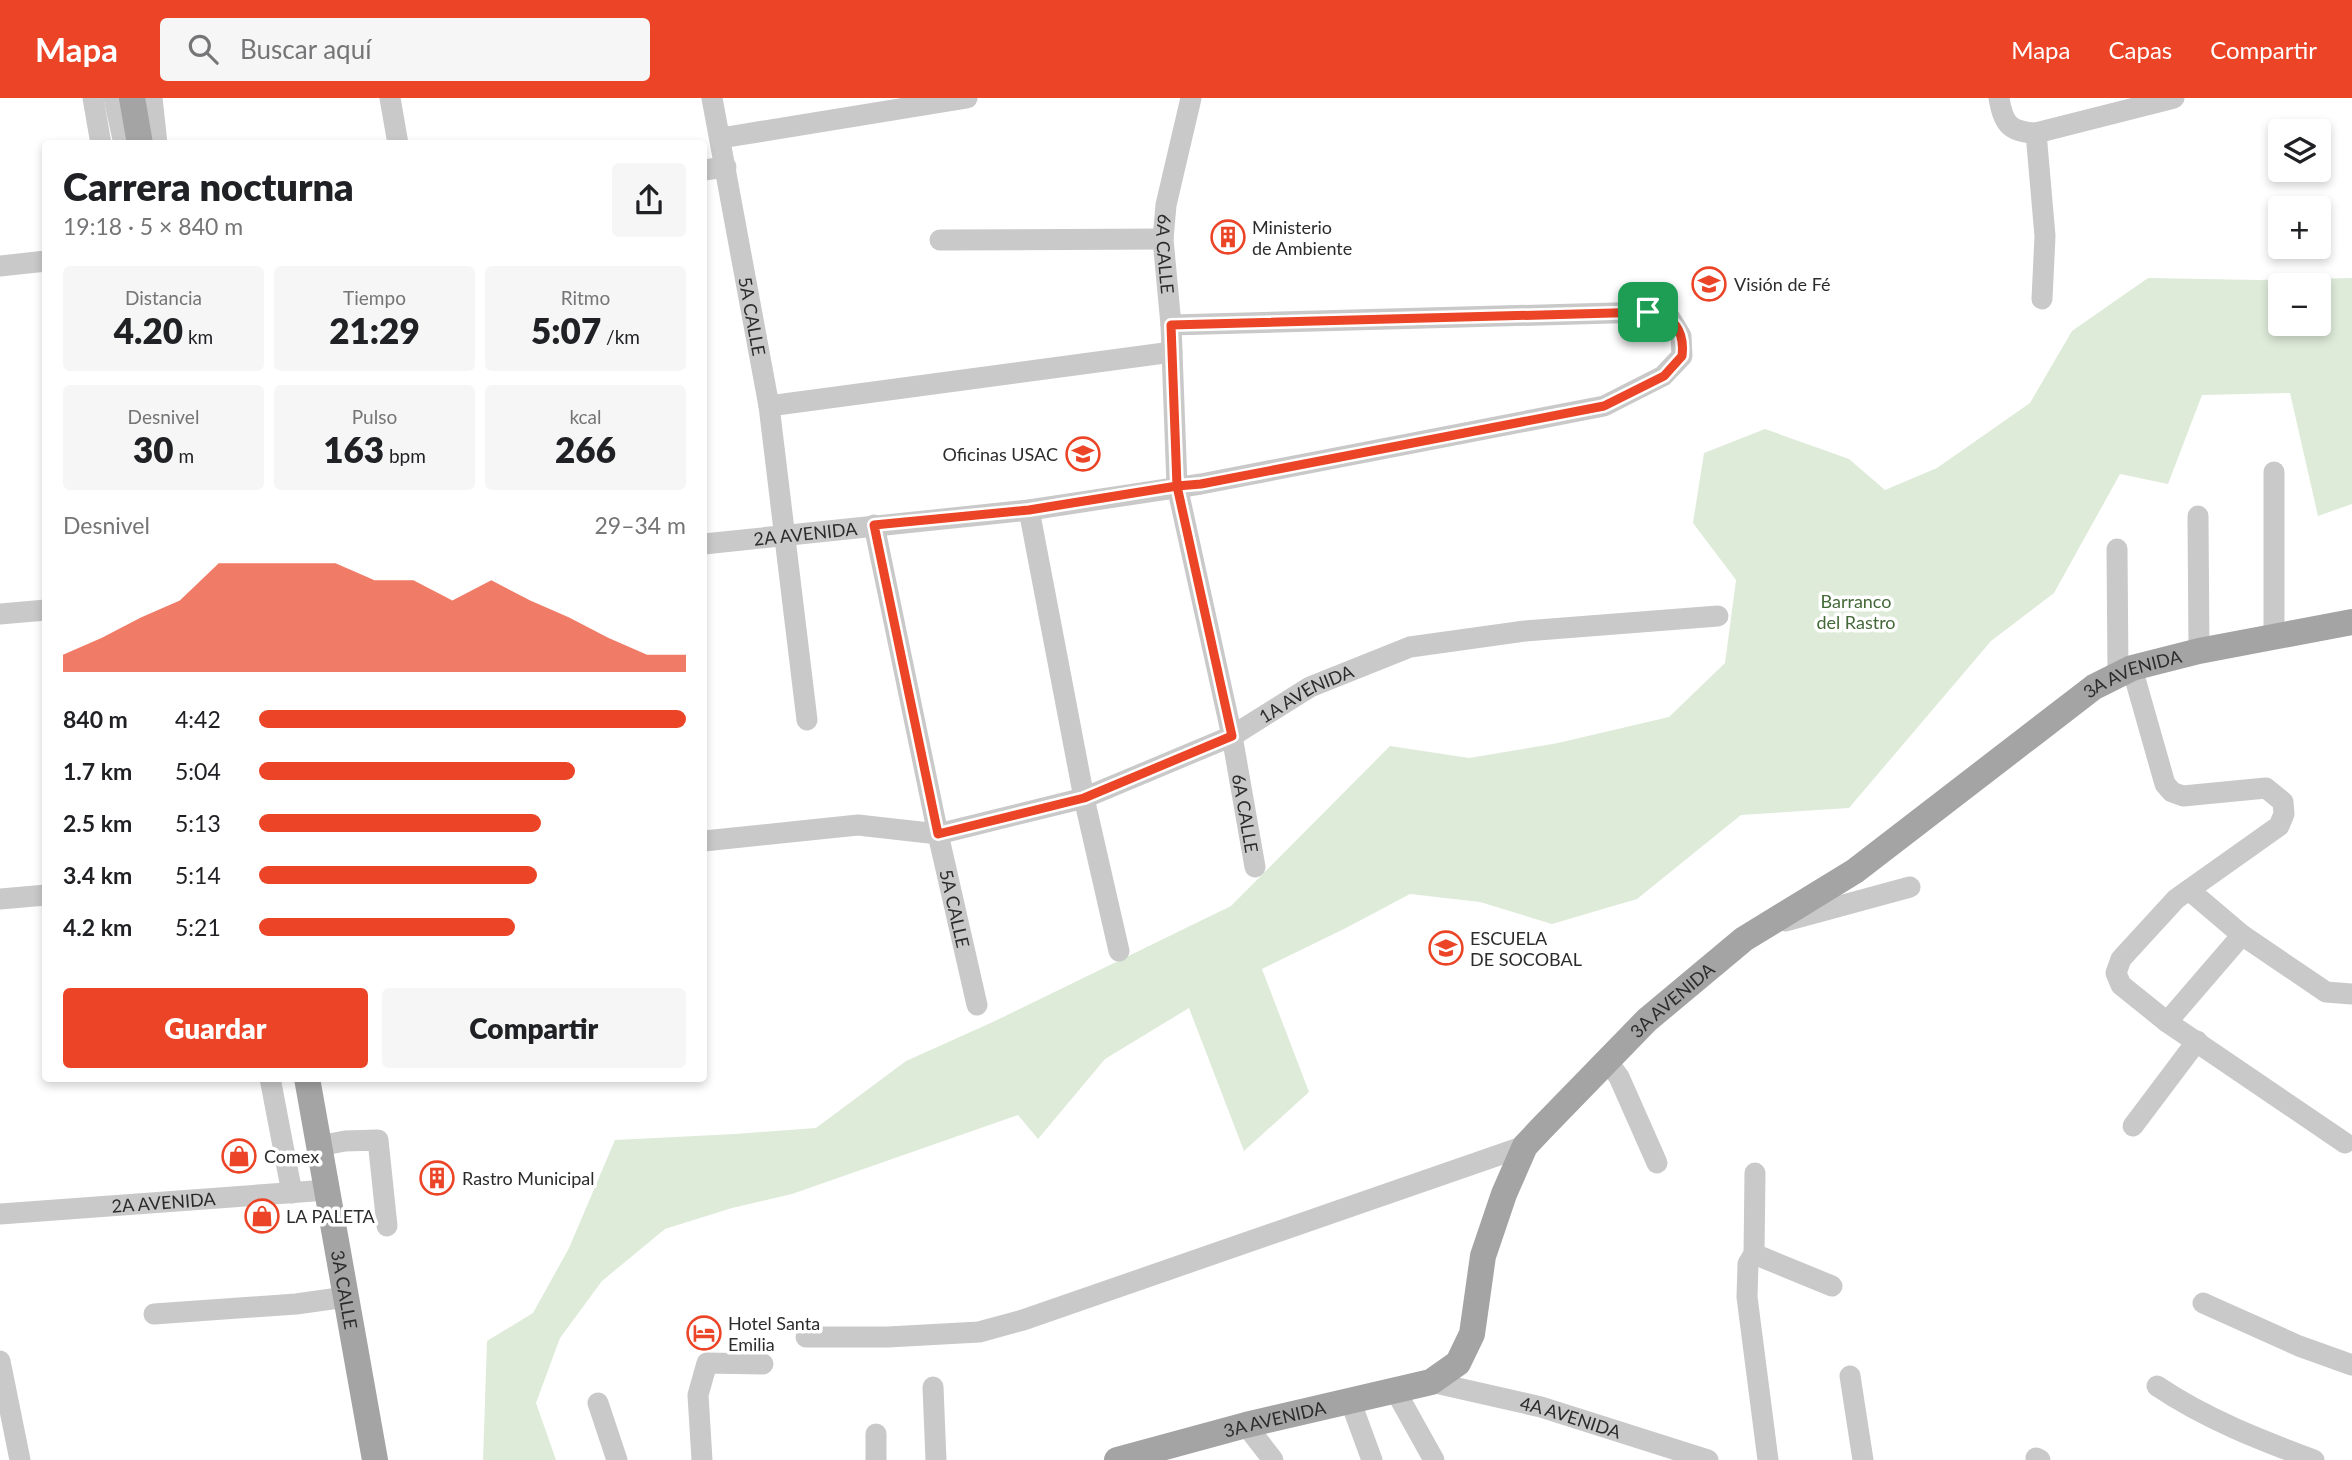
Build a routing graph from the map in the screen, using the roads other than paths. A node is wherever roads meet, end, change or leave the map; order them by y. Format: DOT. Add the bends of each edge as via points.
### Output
graph roads {
  1 [pos="93,98"];
  2 [pos="114,98"];
  3 [pos="132,98"];
  4 [pos="152,98"];
  5 [pos="390,98"];
  6 [pos="712,98"];
  7 [pos="967,98"];
  8 [pos="1191,98"];
  9 [pos="1999,98"];
  10 [pos="2174,98"];
  11 [pos="2029,133"];
  12 [pos="721,138"];
  13 [pos="101,140"];
  14 [pos="123,140"];
  15 [pos="139,140"];
  16 [pos="157,140"];
  17 [pos="397,140"];
  18 [pos="726,167"];
  19 [pos="707,170"];
  20 [pos="1163,239"];
  21 [pos="940,240"];
  22 [pos="42,261"];
  23 [pos="0,266"];
  24 [pos="2042,299"];
  25 [pos="1171,325"];
  26 [pos="1172,352"];
  27 [pos="769,406"];
  28 [pos="2274,472"];
  29 [pos="1177,486"];
  30 [pos="1029,510"];
  31 [pos="2198,516"];
  32 [pos="874,525"];
  33 [pos="786,537"];
  34 [pos="707,544"];
  35 [pos="2117,549"];
  36 [pos="42,610"];
  37 [pos="0,614"];
  38 [pos="1718,616"];
  39 [pos="2352,622"];
  40 [pos="2274,636"];
  41 [pos="2199,652"];
  42 [pos="2125,671"];
  43 [pos="807,720"];
  44 [pos="1232,736"];
  45 [pos="1084,798"];
  46 [pos="938,834"];
  47 [pos="707,841"];
  48 [pos="1255,867"];
  49 [pos="1910,887"];
  50 [pos="2189,890"];
  51 [pos="42,895"];
  52 [pos="0,899"];
  53 [pos="1766,926"];
  54 [pos="2242,934"];
  55 [pos="1119,951"];
  56 [pos="2352,994"];
  57 [pos="977,1004"];
  58 [pos="2167,1022"];
  59 [pos="2197,1041"];
  60 [pos="1607,1061"];
  61 [pos="271,1082"];
  62 [pos="308,1082"];
  63 [pos="2133,1126"];
  64 [pos="2345,1143"];
  65 [pos="319,1146"];
  66 [pos="1525,1146"];
  67 [pos="1657,1163"];
  68 [pos="1755,1173"];
  69 [pos="327,1191"];
  70 [pos="292,1193"];
  71 [pos="0,1214"];
  72 [pos="387,1226"];
  73 [pos="1754,1254"];
  74 [pos="1832,1286"];
  75 [pos="346,1297"];
  76 [pos="2203,1303"];
  77 [pos="154,1314"];
  78 [pos="806,1336"];
  79 [pos="0,1362"];
  80 [pos="763,1364"];
  81 [pos="2352,1365"];
  82 [pos="1850,1376"];
  83 [pos="1431,1382"];
  84 [pos="2157,1386"];
  85 [pos="933,1387"];
  86 [pos="1395,1390"];
  87 [pos="1350,1400"];
  88 [pos="598,1403"];
  89 [pos="1246,1425"];
  90 [pos="876,1434"];
  91 [pos="20,1460"];
  92 [pos="374,1460"];
  93 [pos="617,1460"];
  94 [pos="702,1460"];
  95 [pos="876,1460"];
  96 [pos="936,1460"];
  97 [pos="1117,1460"];
  98 [pos="1273,1460"];
  99 [pos="1372,1460"];
  100 [pos="1434,1460"];
  101 [pos="1708,1460"];
  102 [pos="1768,1460"];
  103 [pos="1863,1460"];
  104 [pos="2315,1460"];
  1 -- 13 [label="street"];
  2 -- 14 [label="street"];
  3 -- 15 [label="main road"];
  4 -- 16 [label="street"];
  5 -- 17 [label="street"];
  6 -- 12 [label="street, 5A CALLE"];
  7 -- 12 [label="street"];
  8 -- 20 [label="street, 6A CALLE" via="1166,205"];
  9 -- 11 [label="street" via="2008,126"];
  10 -- 11 [label="street"];
  11 -- 24 [label="street" via="2045,236"];
  12 -- 18 [label="street, 5A CALLE"];
  18 -- 19 [label="street"];
  18 -- 27 [label="street, 5A CALLE"];
  20 -- 21 [label="street"];
  20 -- 25 [label="street, 6A CALLE"];
  22 -- 23 [label="street"];
  25 -- 26 [label="street, 6A CALLE"];
  25 -- 29 [label="street, 2A AVENIDA" via="1648,312 1670,318 1683,347 1682,356 1664,376 1604,406"];
  26 -- 27 [label="street"];
  26 -- 29 [label="street, 6A CALLE"];
  27 -- 33 [label="street, 5A CALLE"];
  28 -- 40 [label="street"];
  29 -- 30 [label="street, 2A AVENIDA"];
  29 -- 44 [label="street, 6A CALLE"];
  30 -- 32 [label="street, 2A AVENIDA"];
  30 -- 45 [label="street"];
  31 -- 41 [label="street"];
  32 -- 33 [label="street, 2A AVENIDA"];
  32 -- 46 [label="street, 5A CALLE"];
  33 -- 34 [label="street, 2A AVENIDA"];
  33 -- 43 [label="street, 5A CALLE"];
  35 -- 42 [label="street"];
  36 -- 37 [label="street"];
  38 -- 44 [label="street, 1A AVENIDA" via="1525,631 1410,647 1310,687"];
  39 -- 40 [label="main road, 3A AVENIDA"];
  40 -- 41 [label="main road, 3A AVENIDA"];
  41 -- 42 [label="main road, 3A AVENIDA"];
  42 -- 50 [label="street" via="2165,784 2172,792 2183,796 2266,788 2283,802 2279,826"];
  42 -- 53 [label="main road, 3A AVENIDA" via="2094,687 1855,871"];
  44 -- 45 [label="street, 1A AVENIDA"];
  44 -- 48 [label="street, 6A CALLE"];
  45 -- 46 [label="street, 1A AVENIDA"];
  45 -- 55 [label="street"];
  46 -- 47 [label="street, 1A AVENIDA" via="858,825"];
  46 -- 57 [label="street, 5A CALLE"];
  49 -- 53 [label="street"];
  50 -- 54 [label="street"];
  50 -- 58 [label="street" via="2121,959 2116,973 2120,985"];
  51 -- 52 [label="street"];
  53 -- 60 [label="main road, 3A AVENIDA" via="1647,1020"];
  54 -- 56 [label="street" via="2326,992"];
  54 -- 58 [label="street"];
  58 -- 59 [label="street"];
  59 -- 63 [label="street"];
  59 -- 64 [label="street"];
  60 -- 66 [label="main road, 3A AVENIDA"];
  60 -- 67 [label="street" via="1619,1077"];
  61 -- 70 [label="street"];
  62 -- 65 [label="main road, 3A CALLE"];
  65 -- 69 [label="main road, 3A CALLE"];
  65 -- 72 [label="street" via="378,1140"];
  66 -- 78 [label="street" via="979,1332"];
  66 -- 83 [label="main road, 3A AVENIDA" via="1483,1256 1472,1334 1458,1363"];
  68 -- 73 [label="street"];
  69 -- 70 [label="street, 2A AVENIDA"];
  69 -- 75 [label="main road, 3A CALLE"];
  70 -- 71 [label="street, 2A AVENIDA"];
  73 -- 74 [label="street"];
  73 -- 102 [label="street" via="1748,1264 1747,1297"];
  75 -- 77 [label="street"];
  75 -- 92 [label="main road, 3A CALLE"];
  76 -- 81 [label="street"];
  79 -- 91 [label="street"];
  80 -- 94 [label="street" via="707,1363 698,1395"];
  82 -- 103 [label="street"];
  83 -- 86 [label="main road, 3A AVENIDA"];
  83 -- 101 [label="street, 4A AVENIDA" via="1541,1407"];
  84 -- 104 [label="street" via="2208,1416"];
  85 -- 96 [label="street"];
  86 -- 87 [label="main road, 3A AVENIDA"];
  86 -- 100 [label="street"];
  87 -- 89 [label="main road, 3A AVENIDA"];
  87 -- 99 [label="street"];
  88 -- 93 [label="street"];
  89 -- 97 [label="main road, 3A AVENIDA"];
  89 -- 98 [label="street"];
  90 -- 95 [label="street"];
}
